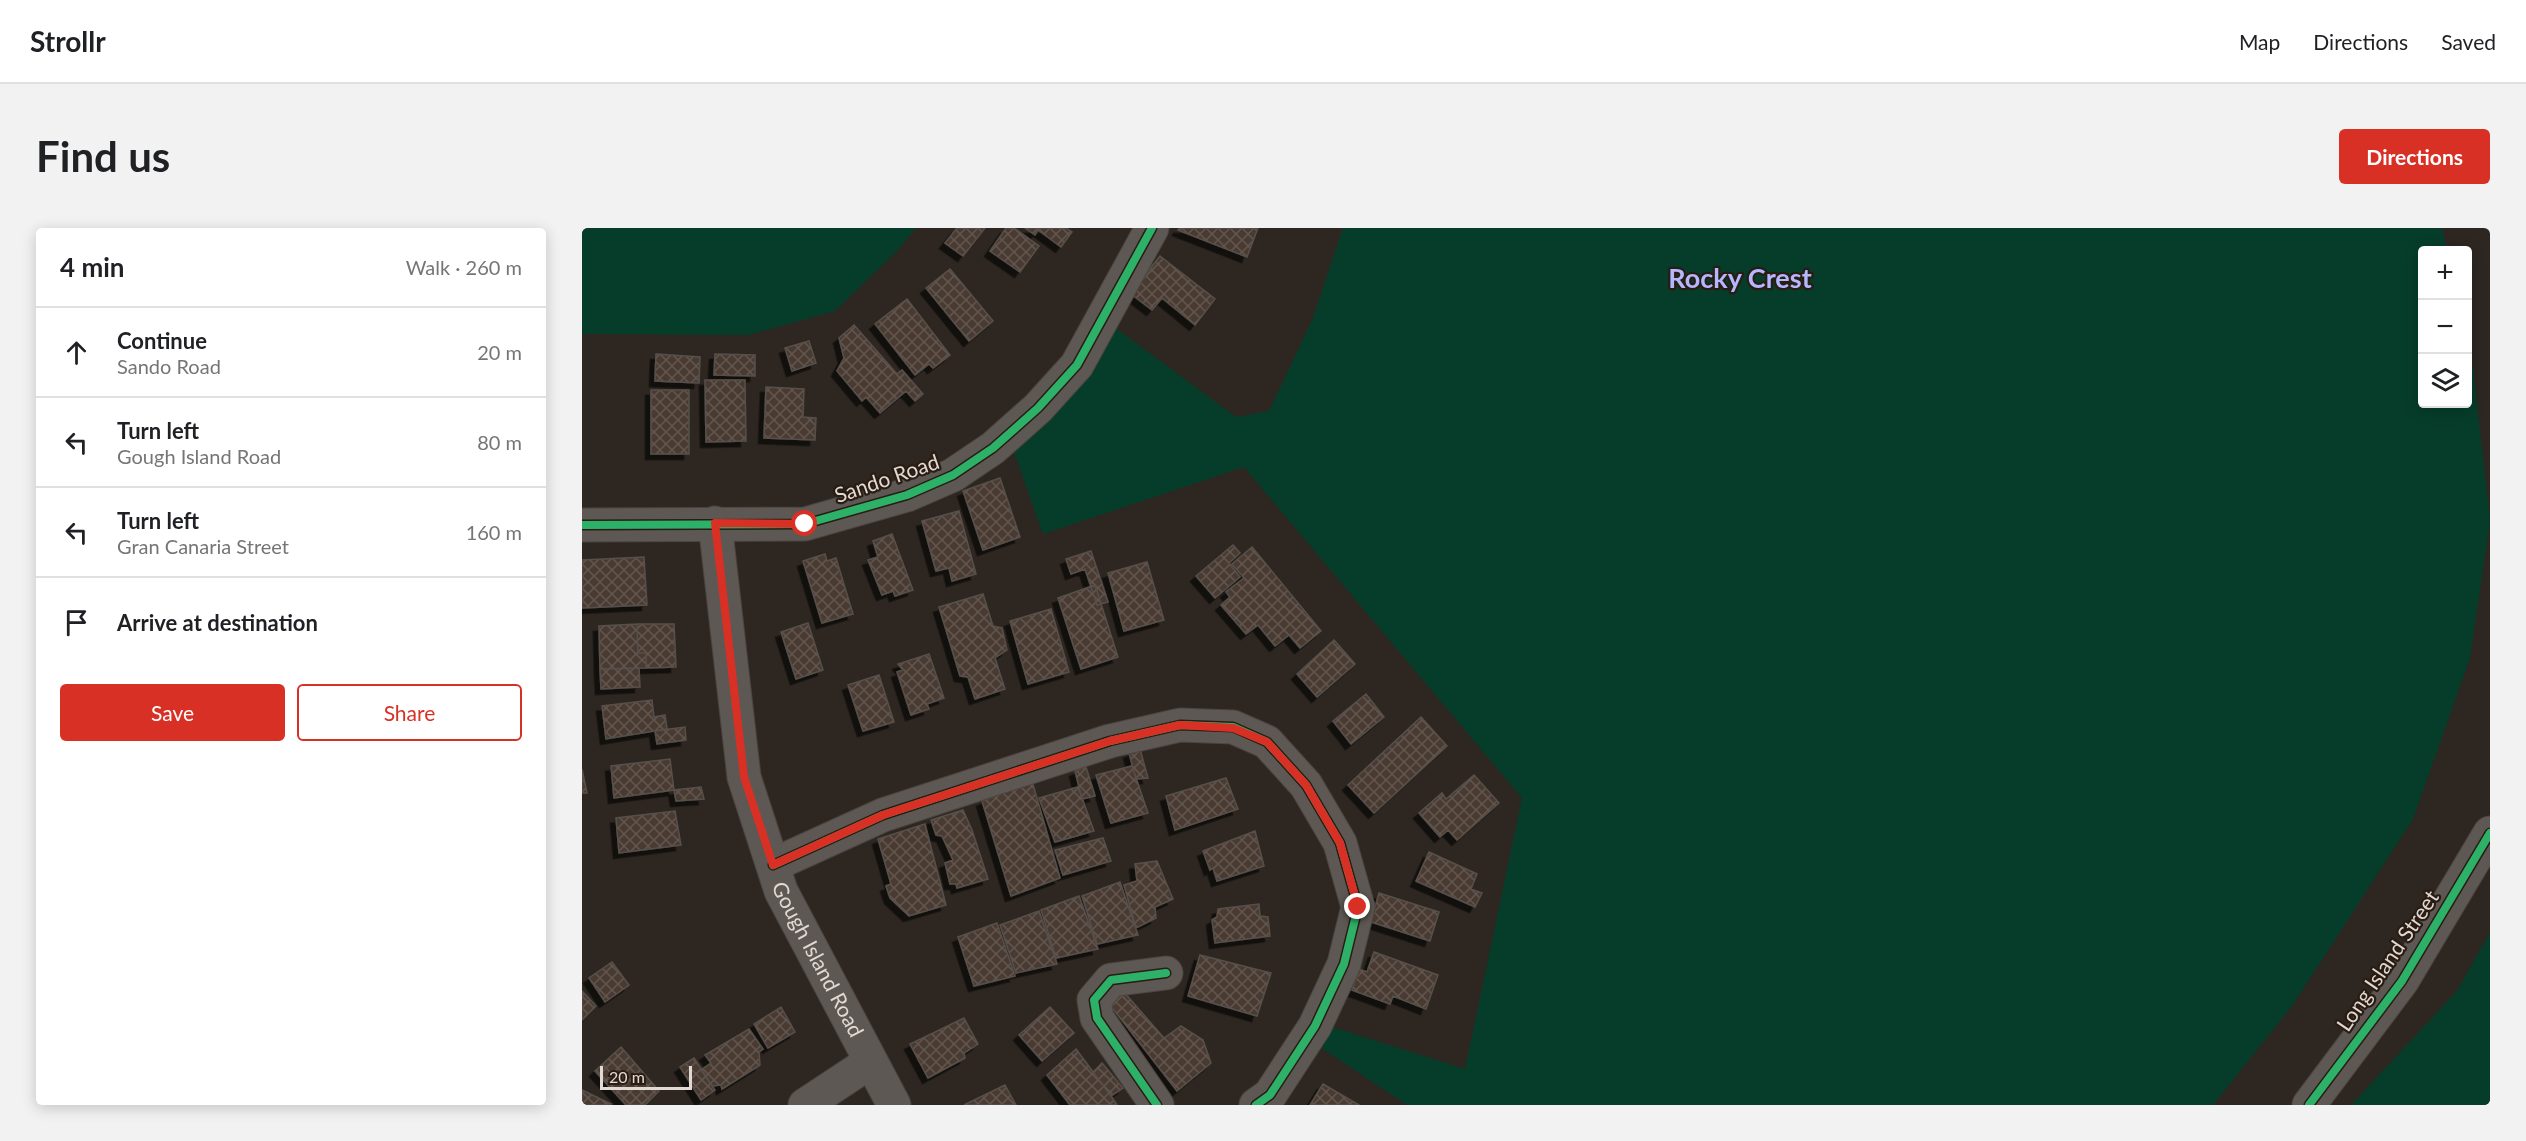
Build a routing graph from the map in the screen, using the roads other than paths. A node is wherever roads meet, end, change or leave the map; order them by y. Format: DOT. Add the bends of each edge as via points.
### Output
graph roads {
  1 [pos="1152,228"];
  2 [pos="715,523"];
  3 [pos="582,525"];
  4 [pos="2490,833"];
  5 [pos="773,865"];
  6 [pos="1166,973"];
  7 [pos="870,1062"];
  8 [pos="1269,1102"];
  9 [pos="805,1105"];
  10 [pos="894,1105"];
  11 [pos="1157,1105"];
  12 [pos="2309,1105"];
  1 -- 2 [label="street, Sando Road" via="1077,365 1038,408 993,448 953,475 907,495 805,524"];
  2 -- 3 [label="street, Sando Road"];
  2 -- 5 [label="street, Gough Island Road" via="744,777"];
  4 -- 12 [label="street, Long Island Street" via="2402,981"];
  5 -- 7 [label="street, Gough Island Road" via="781,891"];
  5 -- 8 [label="street" via="883,815 1110,741 1180,725 1233,728 1267,742 1306,785 1340,843 1358,907 1344,964 1314,1026"];
  6 -- 11 [label="street" via="1111,980 1094,1000 1097,1018"];
  7 -- 9 [label="street"];
  7 -- 10 [label="street, Gough Island Road"];
}
